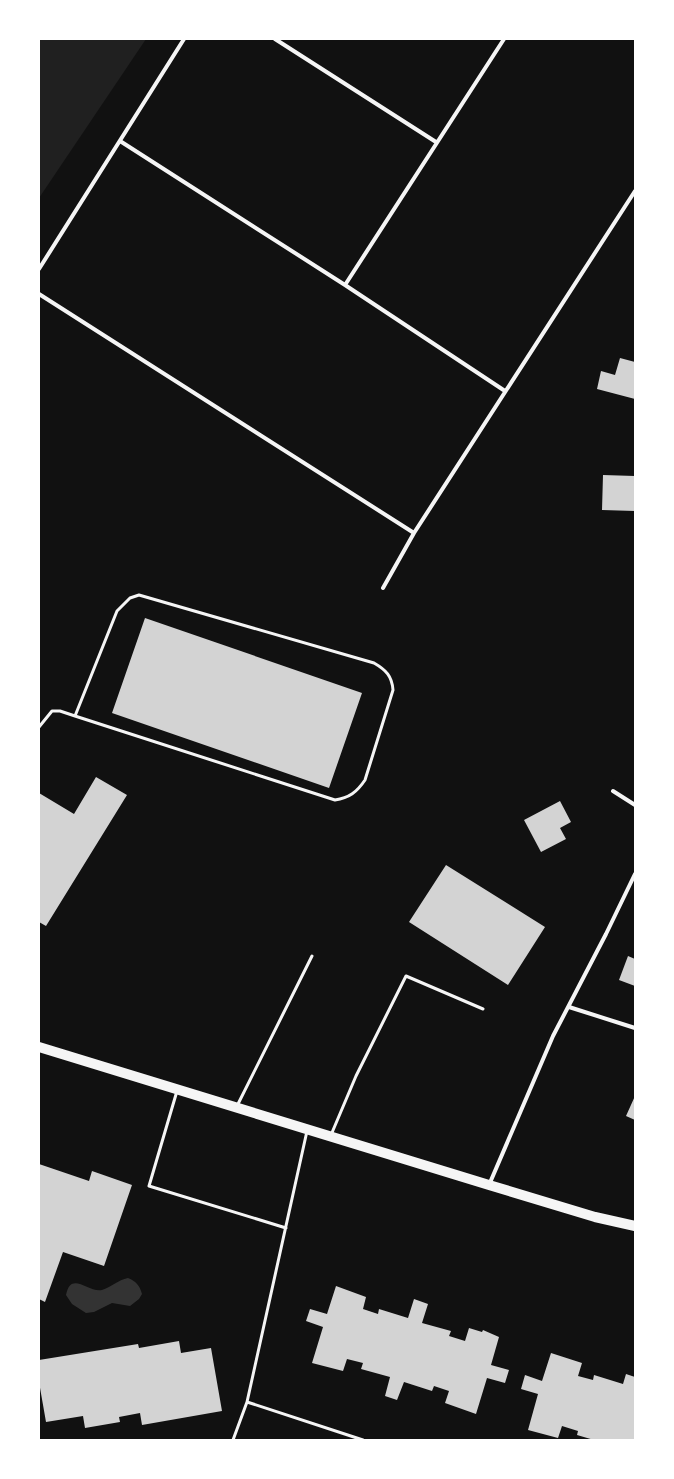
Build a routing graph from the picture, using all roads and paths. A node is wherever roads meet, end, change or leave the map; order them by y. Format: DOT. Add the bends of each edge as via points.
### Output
graph roads {
  1 [pos="184,39"];
  2 [pos="275,39"];
  3 [pos="504,39"];
  4 [pos="120,141"];
  5 [pos="436,142"];
  6 [pos="635,191"];
  7 [pos="39,269"];
  8 [pos="345,285"];
  9 [pos="39,294"];
  10 [pos="505,391"];
  11 [pos="414,533"];
  12 [pos="383,588"];
  13 [pos="75,716"];
  14 [pos="39,727"];
  15 [pos="613,791"];
  16 [pos="635,805"];
  17 [pos="635,874"];
  18 [pos="312,956"];
  19 [pos="569,1007"];
  20 [pos="483,1009"];
  21 [pos="635,1028"];
  22 [pos="39,1047"];
  23 [pos="178,1089"];
  24 [pos="236,1107"];
  25 [pos="307,1129"];
  26 [pos="331,1136"];
  27 [pos="489,1185"];
  28 [pos="635,1226"];
  29 [pos="286,1228"];
  30 [pos="247,1402"];
  31 [pos="233,1440"];
  32 [pos="364,1440"];
  1 -- 4 [label="street"];
  2 -- 5 [label="street"];
  3 -- 5 [label="street"];
  4 -- 7 [label="street"];
  4 -- 8 [label="street"];
  5 -- 8 [label="street"];
  6 -- 10 [label="street"];
  8 -- 10 [label="street"];
  9 -- 11 [label="street"];
  10 -- 11 [label="street"];
  11 -- 12 [label="street"];
  13 -- 13 [label="lane" via="335,800 358,791 365,780 393,690 387,670 374,663 139,595 130,598 117,611"];
  13 -- 14 [label="lane" via="52,711"];
  15 -- 16 [label="street"];
  17 -- 19 [label="street"];
  18 -- 24 [label="lane"];
  19 -- 21 [label="street"];
  19 -- 27 [label="street" via="553,1036"];
  20 -- 26 [label="lane" via="406,976 356,1076"];
  22 -- 23 [label="main road"];
  23 -- 24 [label="main road"];
  23 -- 29 [label="lane" via="148,1186"];
  24 -- 25 [label="main road"];
  25 -- 26 [label="main road"];
  25 -- 29 [label="lane"];
  26 -- 27 [label="main road"];
  27 -- 28 [label="main road" via="595,1217"];
  29 -- 30 [label="lane"];
  30 -- 31 [label="lane"];
  30 -- 32 [label="lane"];
}
